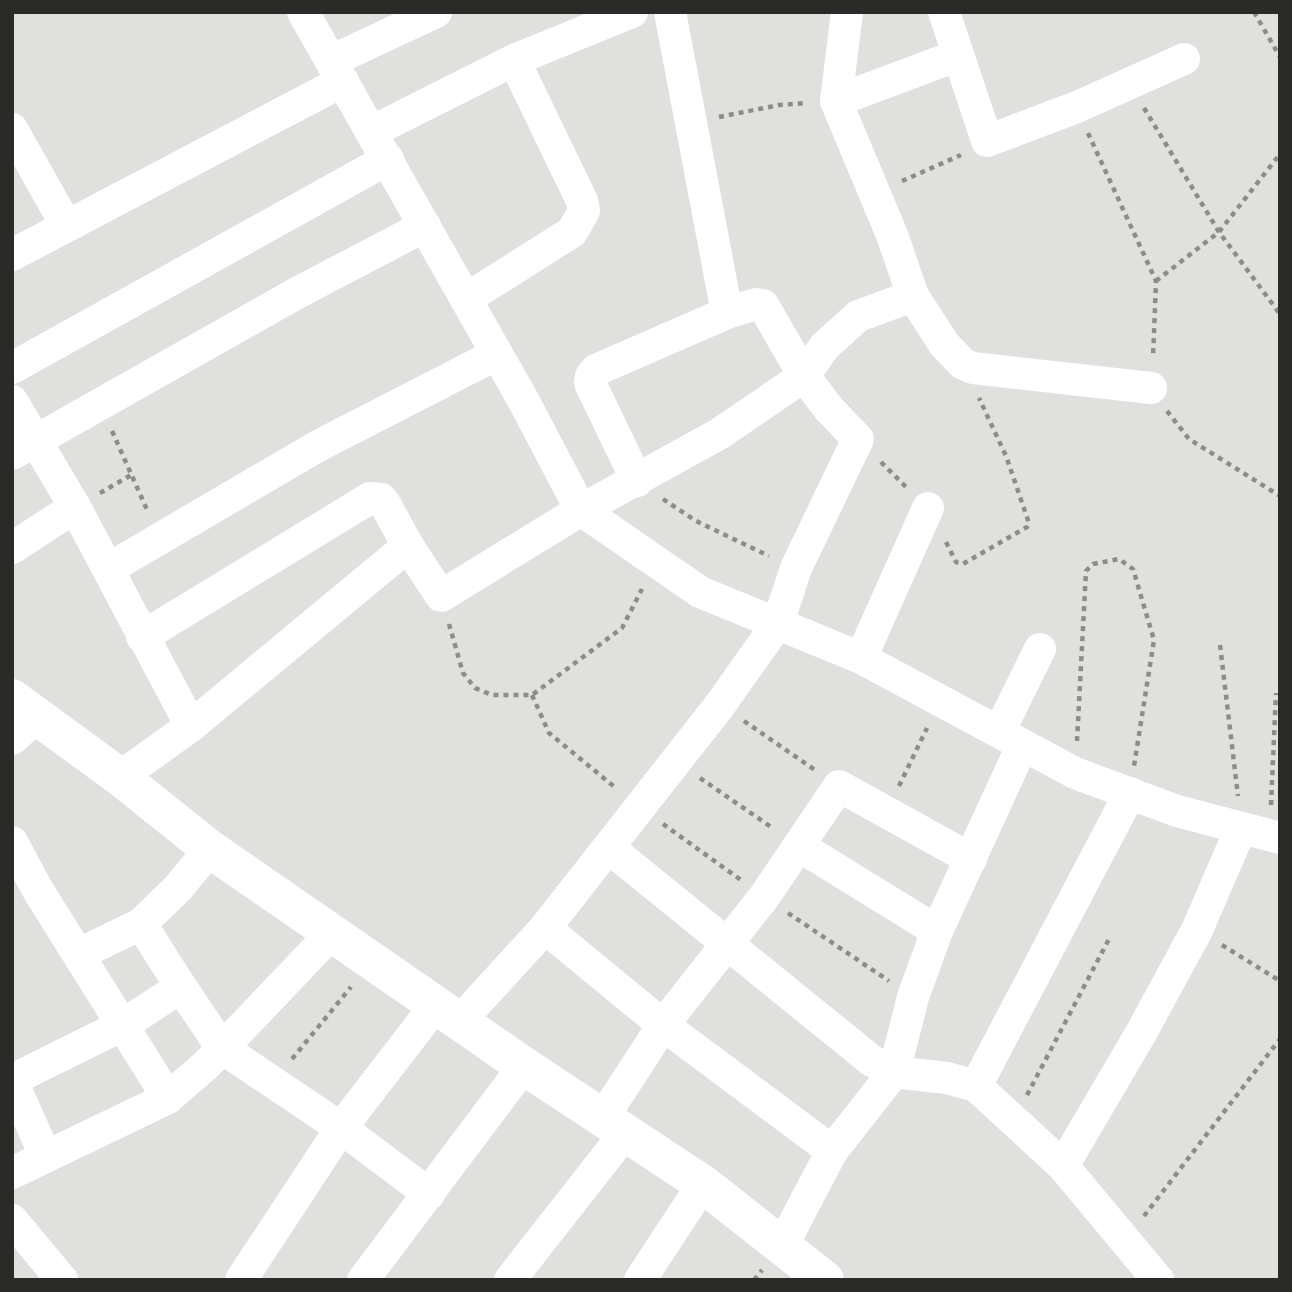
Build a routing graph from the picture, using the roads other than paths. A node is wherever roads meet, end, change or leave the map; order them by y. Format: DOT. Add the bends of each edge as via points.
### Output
graph roads {
  1 [pos="303,12"];
  2 [pos="436,12"];
  3 [pos="632,12"];
  4 [pos="670,12"];
  5 [pos="847,12"];
  6 [pos="944,12"];
  7 [pos="956,56"];
  8 [pos="1184,59"];
  9 [pos="514,60"];
  10 [pos="337,71"];
  11 [pos="835,101"];
  12 [pos="12,129"];
  13 [pos="371,132"];
  14 [pos="388,159"];
  15 [pos="66,225"];
  16 [pos="425,226"];
  17 [pos="12,255"];
  18 [pos="913,296"];
  19 [pos="466,299"];
  20 [pos="727,313"];
  21 [pos="497,354"];
  22 [pos="12,368"];
  23 [pos="804,376"];
  24 [pos="1151,388"];
  25 [pos="12,401"];
  26 [pos="23,448"];
  27 [pos="637,481"];
  28 [pos="75,508"];
  29 [pos="928,508"];
  30 [pos="581,510"];
  31 [pos="408,546"];
  32 [pos="12,548"];
  33 [pos="108,569"];
  34 [pos="778,623"];
  35 [pos="142,637"];
  36 [pos="1040,649"];
  37 [pos="861,658"];
  38 [pos="21,718"];
  39 [pos="191,726"];
  40 [pos="1010,739"];
  41 [pos="120,777"];
  42 [pos="1130,793"];
  43 [pos="1263,835"];
  44 [pos="12,842"];
  45 [pos="799,846"];
  46 [pos="609,848"];
  47 [pos="210,849"];
  48 [pos="971,859"];
  49 [pos="141,924"];
  50 [pos="545,928"];
  51 [pos="937,931"];
  52 [pos="332,933"];
  53 [pos="729,943"];
  54 [pos="79,954"];
  55 [pos="181,986"];
  56 [pos="447,1014"];
  57 [pos="663,1025"];
  58 [pos="123,1026"];
  59 [pos="222,1048"];
  60 [pos="524,1066"];
  61 [pos="894,1072"];
  62 [pos="12,1081"];
  63 [pos="975,1086"];
  64 [pos="168,1098"];
  65 [pos="615,1124"];
  66 [pos="341,1128"];
  67 [pos="832,1151"];
  68 [pos="46,1155"];
  69 [pos="1063,1166"];
  70 [pos="12,1173"];
  71 [pos="703,1184"];
  72 [pos="429,1194"];
  73 [pos="12,1220"];
  74 [pos="780,1248"];
  75 [pos="524,1275"];
  76 [pos="62,1280"];
  77 [pos="241,1280"];
  78 [pos="363,1280"];
  79 [pos="640,1280"];
  80 [pos="825,1280"];
  81 [pos="1158,1280"];
  1 -- 10 [label="street"];
  2 -- 10 [label="street"];
  3 -- 9 [label="street"];
  4 -- 20 [label="street"];
  5 -- 11 [label="street"];
  6 -- 7 [label="street"];
  7 -- 8 [label="street" via="987,141"];
  7 -- 11 [label="street"];
  9 -- 13 [label="street"];
  9 -- 19 [label="street" via="584,211 572,232"];
  10 -- 13 [label="street"];
  10 -- 15 [label="street"];
  11 -- 18 [label="street" via="892,234"];
  12 -- 15 [label="street"];
  13 -- 14 [label="street"];
  14 -- 16 [label="street"];
  14 -- 22 [label="street"];
  15 -- 17 [label="street"];
  16 -- 19 [label="street"];
  16 -- 26 [label="street" via="286,298"];
  18 -- 23 [label="street" via="877,307 843,327"];
  18 -- 24 [label="street" via="963,364"];
  19 -- 21 [label="street"];
  20 -- 23 [label="street" via="763,305"];
  20 -- 27 [label="street" via="591,376 590,383"];
  21 -- 30 [label="street"];
  21 -- 33 [label="street" via="317,446"];
  23 -- 27 [label="street" via="719,434"];
  23 -- 34 [label="street" via="858,439 796,568"];
  25 -- 26 [label="street"];
  26 -- 28 [label="street"];
  27 -- 30 [label="street"];
  28 -- 32 [label="street"];
  28 -- 33 [label="street"];
  29 -- 37 [label="street"];
  30 -- 31 [label="street" via="441,596"];
  30 -- 34 [label="street" via="700,592"];
  31 -- 35 [label="street" via="384,504 370,498"];
  31 -- 39 [label="street"];
  33 -- 35 [label="street"];
  34 -- 37 [label="street"];
  34 -- 46 [label="street"];
  35 -- 39 [label="street"];
  36 -- 40 [label="street"];
  37 -- 40 [label="street"];
  38 -- 41 [label="main road"];
  39 -- 41 [label="street"];
  40 -- 42 [label="street" via="1075,773"];
  40 -- 48 [label="street"];
  41 -- 47 [label="main road"];
  42 -- 43 [label="street"];
  42 -- 63 [label="street"];
  43 -- 69 [label="street" via="1197,930"];
  44 -- 54 [label="street"];
  45 -- 48 [label="street" via="839,786"];
  45 -- 51 [label="street"];
  45 -- 53 [label="street"];
  46 -- 50 [label="street"];
  46 -- 53 [label="street"];
  47 -- 49 [label="street"];
  47 -- 52 [label="main road"];
  48 -- 51 [label="street"];
  49 -- 54 [label="street"];
  49 -- 55 [label="street"];
  50 -- 56 [label="street"];
  50 -- 57 [label="street"];
  51 -- 61 [label="street" via="912,997"];
  52 -- 56 [label="main road"];
  52 -- 59 [label="street"];
  53 -- 57 [label="street"];
  53 -- 61 [label="street" via="872,1061"];
  54 -- 58 [label="street"];
  55 -- 58 [label="street"];
  55 -- 59 [label="street"];
  56 -- 60 [label="main road"];
  56 -- 66 [label="street"];
  57 -- 65 [label="street"];
  57 -- 67 [label="street"];
  58 -- 62 [label="street"];
  58 -- 64 [label="street"];
  59 -- 64 [label="street"];
  59 -- 66 [label="street"];
  60 -- 65 [label="main road"];
  60 -- 72 [label="street"];
  61 -- 63 [label="street"];
  61 -- 67 [label="street"];
  62 -- 68 [label="street"];
  63 -- 69 [label="street"];
  64 -- 68 [label="street"];
  65 -- 71 [label="main road"];
  65 -- 75 [label="street"];
  66 -- 72 [label="street"];
  66 -- 77 [label="street"];
  67 -- 74 [label="street"];
  68 -- 70 [label="street"];
  69 -- 81 [label="street"];
  71 -- 74 [label="main road"];
  71 -- 79 [label="street"];
  72 -- 78 [label="street"];
  73 -- 76 [label="street"];
  74 -- 80 [label="main road"];
}
